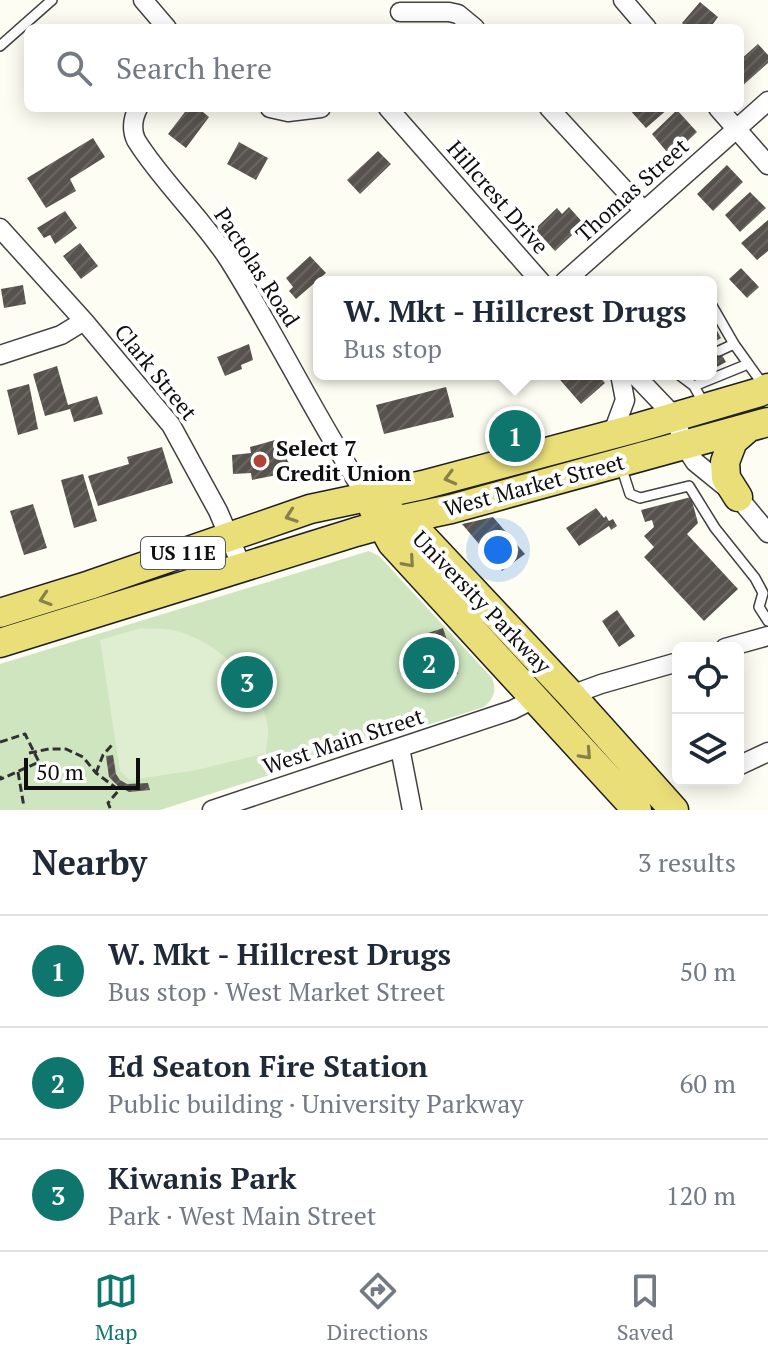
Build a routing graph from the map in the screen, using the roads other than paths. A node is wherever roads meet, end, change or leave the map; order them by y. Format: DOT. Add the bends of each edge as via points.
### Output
graph roads {
  1 [pos="52,0"];
  2 [pos="143,0"];
  3 [pos="623,0"];
  4 [pos="399,13"];
  5 [pos="25,24"];
  6 [pos="164,24"];
  7 [pos="470,24"];
  8 [pos="644,24"];
  9 [pos="24,25"];
  10 [pos="0,46"];
  11 [pos="768,101"];
  12 [pos="136,112"];
  13 [pos="392,112"];
  14 [pos="553,112"];
  15 [pos="721,112"];
  16 [pos="736,129"];
  17 [pos="768,165"];
  18 [pos="644,211"];
  19 [pos="0,228"];
  20 [pos="536,276"];
  21 [pos="571,276"];
  22 [pos="717,314"];
  23 [pos="84,321"];
  24 [pos="734,344"];
  25 [pos="719,351"];
  26 [pos="0,355"];
  27 [pos="748,364"];
  28 [pos="621,380"];
  29 [pos="643,380"];
  30 [pos="684,380"];
  31 [pos="767,389"];
  32 [pos="700,397"];
  33 [pos="675,417"];
  34 [pos="758,425"];
  35 [pos="612,435"];
  36 [pos="684,445"];
  37 [pos="620,463"];
  38 [pos="367,497"];
  39 [pos="738,497"];
  40 [pos="391,522"];
  41 [pos="768,533"];
  42 [pos="231,537"];
  43 [pos="242,567"];
  44 [pos="0,613"];
  45 [pos="768,621"];
  46 [pos="768,636"];
  47 [pos="0,643"];
  48 [pos="744,643"];
  49 [pos="672,664"];
  50 [pos="571,695"];
  51 [pos="534,699"];
  52 [pos="400,748"];
  53 [pos="768,752"];
  54 [pos="744,763"];
  55 [pos="212,810"];
  56 [pos="412,810"];
  57 [pos="637,810"];
  58 [pos="674,810"];
  1 -- 5 [label="lane"];
  2 -- 6 [label="street"];
  3 -- 8 [label="street"];
  4 -- 7 [label="street" via="449,12"];
  9 -- 10 [label="lane"];
  11 -- 16 [label="street, Thomas Street"];
  12 -- 38 [label="street, Pactolas Road" via="133,128 139,145 229,261"];
  13 -- 20 [label="street, Hillcrest Drive"];
  14 -- 18 [label="street"];
  15 -- 16 [label="street"];
  16 -- 17 [label="street"];
  16 -- 18 [label="street, Thomas Street"];
  18 -- 21 [label="street, Thomas Street"];
  19 -- 23 [label="street, Clark Street"];
  22 -- 24 [label="lane"];
  23 -- 26 [label="street" via="61,335"];
  23 -- 42 [label="street, Clark Street" via="171,425"];
  24 -- 25 [label="lane"];
  24 -- 27 [label="lane"];
  27 -- 31 [label="lane"];
  27 -- 32 [label="lane"];
  28 -- 35 [label="street" via="625,400"];
  29 -- 33 [label="street"];
  30 -- 32 [label="lane"];
  31 -- 32 [label="main road, US 11E"];
  32 -- 33 [label="main road, US 11E"];
  33 -- 35 [label="main road, West Market Street / US 11E"];
  33 -- 36 [label="street"];
  34 -- 36 [label="main road, West Market Street / US 11E"];
  34 -- 39 [label="main road" via="733,441 725,462 726,478"];
  35 -- 38 [label="main road, West Market Street / US 11E, one-way"];
  36 -- 37 [label="main road, West Market Street / US 11E"];
  36 -- 39 [label="street" via="695,462"];
  37 -- 40 [label="main road, West Market Street / US 11E"];
  37 -- 45 [label="lane" via="630,494 640,498 689,486 755,578 763,593 759,607"];
  38 -- 40 [label="main road, University Parkway"];
  38 -- 42 [label="main road, West Market Street / US 11E, one-way" via="310,509"];
  39 -- 41 [label="street"];
  40 -- 43 [label="main road, West Market Street / US 11E"];
  40 -- 50 [label="main road, University Parkway" via="423,537"];
  40 -- 51 [label="main road, University Parkway, one-way" via="392,543"];
  42 -- 43 [label="street, Clark Street"];
  42 -- 44 [label="main road, West Market Street / US 11E, one-way"];
  43 -- 47 [label="main road, West Market Street / US 11E"];
  46 -- 48 [label="street"];
  49 -- 50 [label="street"];
  50 -- 58 [label="main road, University Parkway"];
  51 -- 52 [label="street, West Main Street"];
  51 -- 57 [label="main road, University Parkway, one-way"];
  52 -- 55 [label="street, West Main Street"];
  52 -- 56 [label="street"];
  53 -- 54 [label="street"];
}
